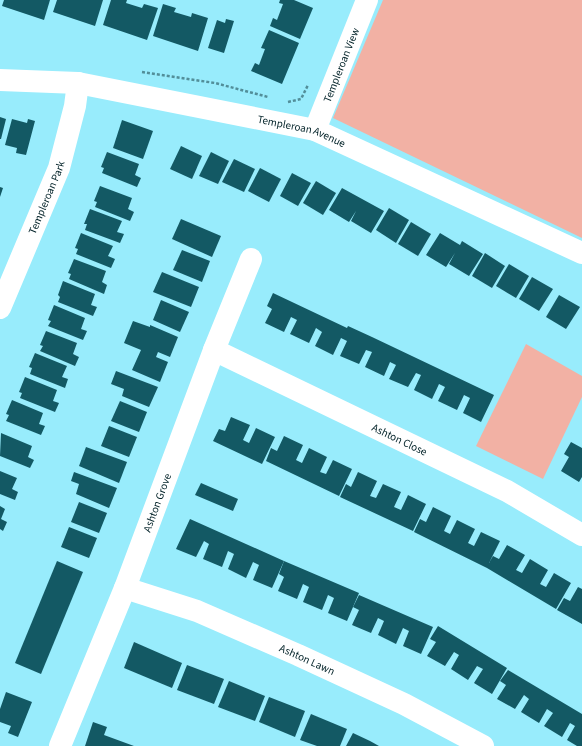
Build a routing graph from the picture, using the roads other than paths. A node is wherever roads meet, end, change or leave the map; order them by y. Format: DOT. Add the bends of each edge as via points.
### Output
graph roads {
  1 [pos="367,0"];
  2 [pos="0,80"];
  3 [pos="78,83"];
  4 [pos="315,130"];
  5 [pos="582,253"];
  6 [pos="252,259"];
  7 [pos="0,308"];
  8 [pos="214,350"];
  9 [pos="582,535"];
  10 [pos="125,588"];
  11 [pos="60,746"];
  12 [pos="483,746"];
  1 -- 4 [label="street, Templeroan View"];
  2 -- 3 [label="street, Templeroan Avenue"];
  3 -- 4 [label="street, Templeroan Avenue"];
  3 -- 7 [label="street, Templeroan Park" via="75,106 59,168"];
  4 -- 5 [label="street, Templeroan Avenue"];
  6 -- 8 [label="street, Ashton Grove"];
  8 -- 9 [label="street, Ashton Close" via="507,492"];
  8 -- 10 [label="street, Ashton Grove"];
  10 -- 11 [label="street, Ashton Grove"];
  10 -- 12 [label="street, Ashton Lawn" via="198,611 291,652 404,704"];
}
